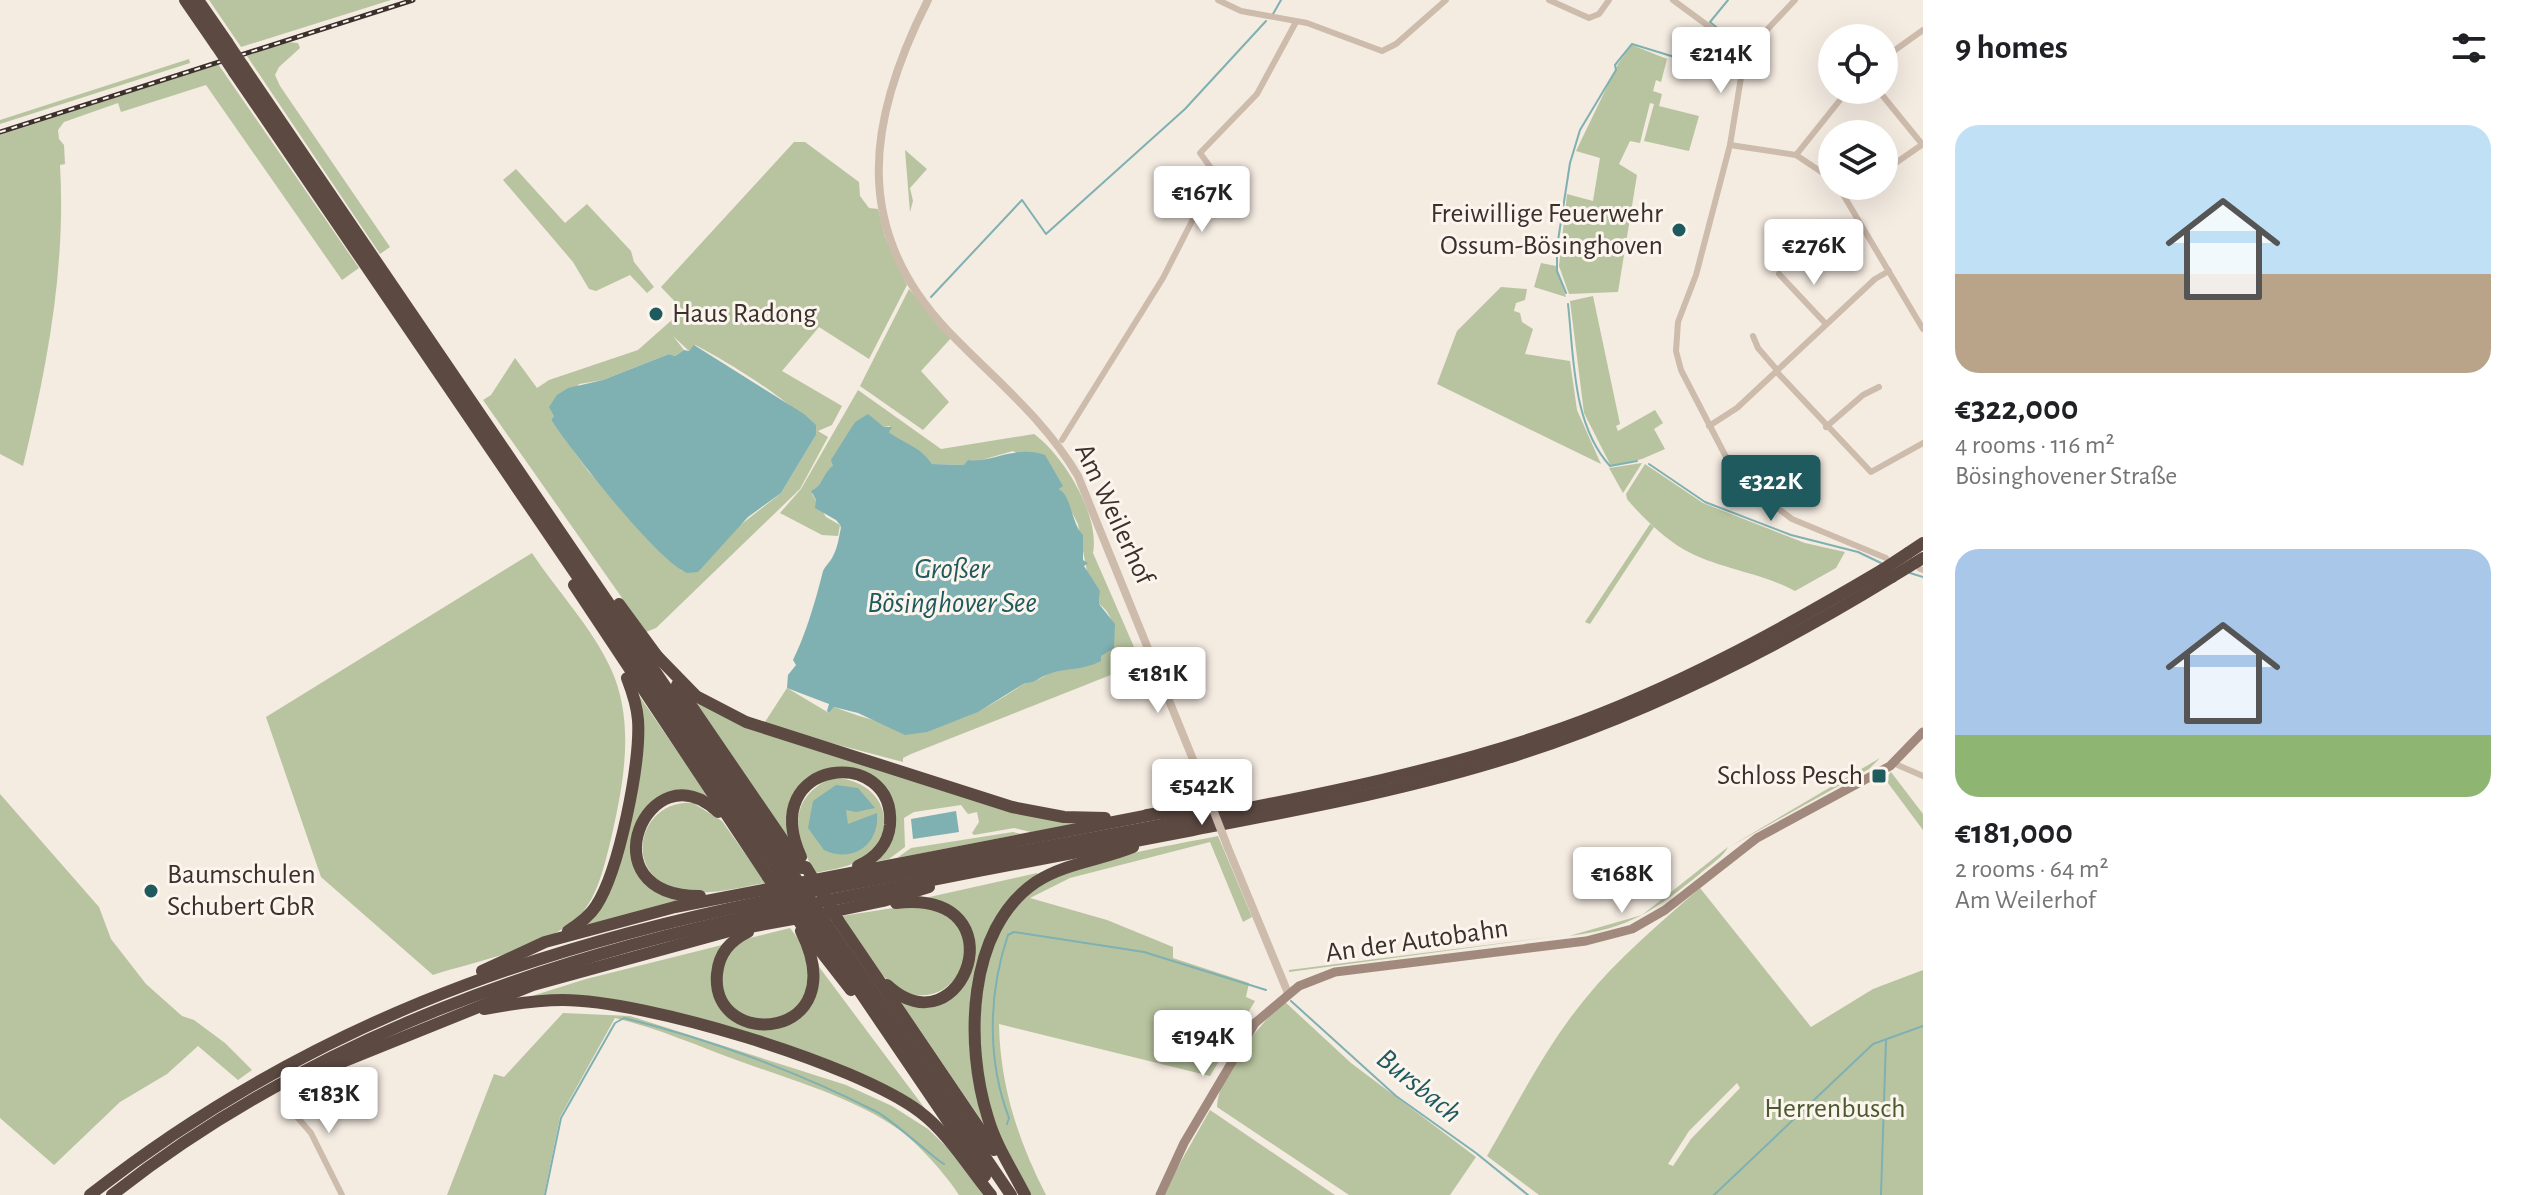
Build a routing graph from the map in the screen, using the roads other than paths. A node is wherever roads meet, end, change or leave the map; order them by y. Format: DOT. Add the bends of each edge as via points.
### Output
graph roads {
  1 [pos="185,0"];
  2 [pos="198,0"];
  3 [pos="928,0"];
  4 [pos="1218,0"];
  5 [pos="1446,0"];
  6 [pos="1549,0"];
  7 [pos="1609,0"];
  8 [pos="1673,0"];
  9 [pos="1795,0"];
  10 [pos="1296,22"];
  11 [pos="1923,30"];
  12 [pos="221,43"];
  13 [pos="1898,48"];
  14 [pos="1745,53"];
  15 [pos="239,69"];
  16 [pos="1837,104"];
  17 [pos="1889,104"];
  18 [pos="1922,144"];
  19 [pos="1730,145"];
  20 [pos="1796,155"];
  21 [pos="1898,161"];
  22 [pos="1818,170"];
  23 [pos="1849,200"];
  24 [pos="1889,271"];
  25 [pos="1779,274"];
  26 [pos="1826,324"];
  27 [pos="1923,329"];
  28 [pos="1753,336"];
  29 [pos="1776,370"];
  30 [pos="1879,387"];
  31 [pos="1709,426"];
  32 [pos="1826,427"];
  33 [pos="1062,440"];
  34 [pos="1923,443"];
  35 [pos="545,529"];
  36 [pos="561,533"];
  37 [pos="1923,543"];
  38 [pos="1922,564"];
  39 [pos="1887,568"];
  40 [pos="615,649"];
  41 [pos="655,654"];
  42 [pos="1923,732"];
  43 [pos="1893,763"];
  44 [pos="1923,776"];
  45 [pos="1314,795"];
  46 [pos="1155,814"];
  47 [pos="739,835"];
  48 [pos="1159,837"];
  49 [pos="789,872"];
  50 [pos="975,872"];
  51 [pos="836,874"];
  52 [pos="735,895"];
  53 [pos="849,908"];
  54 [pos="766,924"];
  55 [pos="817,926"];
  56 [pos="556,939"];
  57 [pos="870,967"];
  58 [pos="463,983"];
  59 [pos="1288,993"];
  60 [pos="446,1019"];
  61 [pos="279,1085"];
  62 [pos="284,1102"];
  63 [pos="90,1195"];
  64 [pos="112,1195"];
  65 [pos="342,1195"];
  66 [pos="991,1195"];
  67 [pos="997,1195"];
  68 [pos="1011,1195"];
  69 [pos="1024,1195"];
  70 [pos="1160,1195"];
  1 -- 12 [label="highway"];
  2 -- 12 [label="highway"];
  3 -- 59 [label="street, Am Weilerhof, bridge" via="885,107 877,149 887,235 926,307 1031,411 1073,468"];
  4 -- 10 [label="street" via="1241,11"];
  5 -- 10 [label="street" via="1382,51"];
  6 -- 7 [label="street" via="1589,18"];
  8 -- 14 [label="street"];
  9 -- 14 [label="street"];
  10 -- 33 [label="street" via="1257,94 1200,153 1214,178 1157,289"];
  11 -- 13 [label="street"];
  12 -- 15 [label="highway, bridge"];
  14 -- 19 [label="street"];
  15 -- 35 [label="highway"];
  15 -- 36 [label="highway"];
  16 -- 20 [label="street"];
  17 -- 18 [label="street"];
  18 -- 21 [label="street"];
  19 -- 20 [label="street"];
  19 -- 31 [label="street" via="1675,341 1681,370"];
  20 -- 22 [label="street"];
  23 -- 24 [label="street"];
  24 -- 26 [label="street"];
  24 -- 27 [label="street"];
  25 -- 26 [label="street"];
  26 -- 29 [label="street"];
  28 -- 29 [label="street"];
  29 -- 31 [label="street" via="1737,408"];
  29 -- 32 [label="street"];
  30 -- 32 [label="street"];
  31 -- 39 [label="street" via="1734,467 1775,508"];
  32 -- 34 [label="street" via="1871,472"];
  35 -- 40 [label="highway" via="551,548"];
  35 -- 49 [label="highway"];
  36 -- 41 [label="highway"];
  36 -- 49 [label="highway"];
  37 -- 39 [label="highway, bridge"];
  38 -- 39 [label="highway, bridge"];
  39 -- 45 [label="highway" via="1763,640 1594,716 1471,758"];
  39 -- 48 [label="highway" via="1822,620 1715,676 1566,738 1412,785"];
  40 -- 47 [label="highway"];
  40 -- 56 [label="highway" via="638,719 624,821 610,877 595,908"];
  41 -- 46 [label="highway" via="696,696 727,715 981,799 1064,817"];
  41 -- 49 [label="highway"];
  42 -- 43 [label="main road, An der Autobahn"];
  43 -- 44 [label="street"];
  43 -- 59 [label="main road, An der Autobahn" via="1757,838 1665,910 1632,929 1597,939 1335,972"];
  45 -- 46 [label="highway" via="1296,792"];
  45 -- 58 [label="highway" via="666,922"];
  46 -- 51 [label="highway"];
  47 -- 49 [label="highway"];
  47 -- 52 [label="highway" via="712,805 673,797 650,809 634,844 641,870 658,887 689,896"];
  48 -- 50 [label="highway"];
  48 -- 69 [label="highway" via="1034,883 1004,915 988,950 976,1013 977,1074 994,1137"];
  49 -- 51 [label="highway" via="793,808 811,781 847,771 866,778 882,793 890,823 885,843 873,858"];
  49 -- 55 [label="highway, bridge"];
  49 -- 55 [label="highway, bridge" via="790,910"];
  49 -- 55 [label="highway, bridge" via="821,894"];
  50 -- 53 [label="highway"];
  50 -- 61 [label="highway" via="714,923 609,950 455,1002 369,1038"];
  51 -- 52 [label="highway"];
  52 -- 56 [label="highway"];
  53 -- 54 [label="highway"];
  53 -- 57 [label="highway" via="911,901 933,904 950,911 970,937 965,978 933,1001 905,998"];
  54 -- 55 [label="highway" via="726,947 716,979 727,1008 738,1018 763,1026 790,1020 809,1001"];
  54 -- 60 [label="highway" via="577,972"];
  55 -- 57 [label="highway"];
  55 -- 67 [label="highway"];
  55 -- 68 [label="highway"];
  56 -- 58 [label="highway" via="493,963"];
  57 -- 69 [label="highway"];
  58 -- 63 [label="highway" via="273,1073 179,1130"];
  59 -- 70 [label="main road, An der Autobahn" via="1251,1029"];
  60 -- 61 [label="highway"];
  60 -- 66 [label="highway" via="518,1003 565,1000 635,1009 772,1047 906,1102 930,1120"];
  61 -- 64 [label="highway"];
  62 -- 65 [label="street" via="311,1133"];
}
